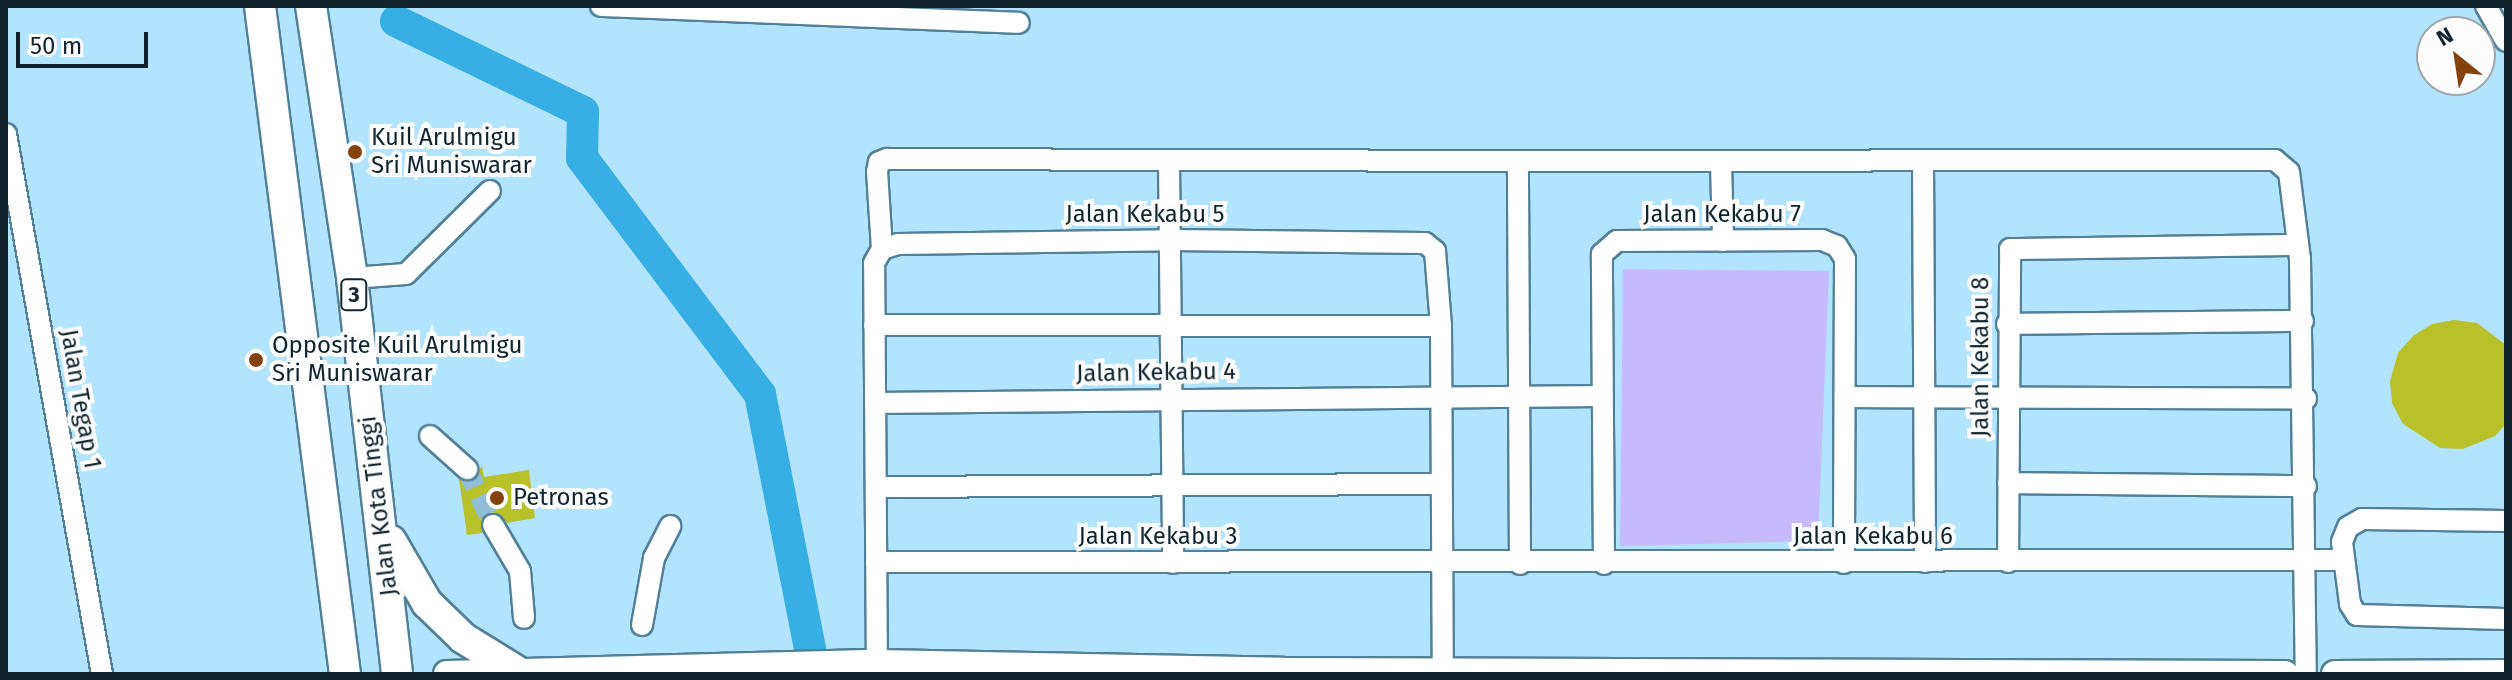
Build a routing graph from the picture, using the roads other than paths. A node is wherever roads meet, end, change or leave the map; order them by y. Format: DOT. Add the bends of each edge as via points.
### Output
graph roads {
  1 [pos="260,6"];
  2 [pos="311,6"];
  3 [pos="601,6"];
  4 [pos="2486,6"];
  5 [pos="1019,23"];
  6 [pos="2503,30"];
  7 [pos="6,134"];
  8 [pos="1518,161"];
  9 [pos="1923,161"];
  10 [pos="1169,162"];
  11 [pos="1721,162"];
  12 [pos="490,191"];
  13 [pos="1173,240"];
  14 [pos="1723,241"];
  15 [pos="2297,245"];
  16 [pos="878,256"];
  17 [pos="352,278"];
  18 [pos="2303,321"];
  19 [pos="1172,323"];
  20 [pos="2007,324"];
  21 [pos="874,325"];
  22 [pos="1441,326"];
  23 [pos="1438,395"];
  24 [pos="1520,396"];
  25 [pos="1600,396"];
  26 [pos="1845,397"];
  27 [pos="1924,397"];
  28 [pos="1172,399"];
  29 [pos="2306,399"];
  30 [pos="2007,400"];
  31 [pos="875,403"];
  32 [pos="430,436"];
  33 [pos="467,469"];
  34 [pos="2008,483"];
  35 [pos="1439,484"];
  36 [pos="2306,486"];
  37 [pos="876,487"];
  38 [pos="1173,489"];
  39 [pos="383,517"];
  40 [pos="2506,521"];
  41 [pos="493,525"];
  42 [pos="670,526"];
  43 [pos="2344,560"];
  44 [pos="2306,561"];
  45 [pos="876,562"];
  46 [pos="1925,562"];
  47 [pos="2008,562"];
  48 [pos="1173,563"];
  49 [pos="1844,563"];
  50 [pos="1520,564"];
  51 [pos="1604,564"];
  52 [pos="1441,565"];
  53 [pos="524,618"];
  54 [pos="2506,619"];
  55 [pos="642,625"];
  56 [pos="870,666"];
  57 [pos="728,667"];
  58 [pos="1443,668"];
  59 [pos="515,670"];
  60 [pos="1283,672"];
  61 [pos="1682,672"];
  62 [pos="2506,673"];
  63 [pos="102,674"];
  64 [pos="345,674"];
  65 [pos="397,674"];
  66 [pos="447,674"];
  67 [pos="2285,674"];
  68 [pos="2306,674"];
  69 [pos="2335,674"];
  1 -- 64 [label="highway"];
  2 -- 17 [label="highway, Jalan Kota Tinggi / 3"];
  3 -- 5 [label="street"];
  4 -- 6 [label="street"];
  7 -- 63 [label="street, Jalan Tegap 1"];
  8 -- 10 [label="street"];
  8 -- 11 [label="street"];
  8 -- 24 [label="street"];
  9 -- 11 [label="street"];
  9 -- 15 [label="street" via="2275,160 2289,172"];
  9 -- 27 [label="street"];
  10 -- 13 [label="street"];
  10 -- 16 [label="street" via="887,159 879,162 877,172"];
  11 -- 14 [label="street"];
  12 -- 17 [label="street" via="406,274"];
  13 -- 16 [label="street, Jalan Kekabu 5" via="898,244"];
  13 -- 19 [label="street"];
  13 -- 22 [label="street, Jalan Kekabu 5" via="1425,243 1438,260"];
  14 -- 25 [label="street, Jalan Kekabu 7" via="1617,241 1602,254"];
  14 -- 26 [label="street, Jalan Kekabu 7" via="1822,240 1837,246 1845,259"];
  15 -- 18 [label="street"];
  15 -- 20 [label="street, Jalan Kekabu 8" via="2024,244 2010,249 2006,260"];
  16 -- 21 [label="street"];
  17 -- 39 [label="highway, Jalan Kota Tinggi / 3"];
  18 -- 20 [label="street"];
  18 -- 29 [label="street"];
  19 -- 21 [label="street"];
  19 -- 22 [label="street"];
  19 -- 28 [label="street"];
  20 -- 30 [label="street, Jalan Kekabu 8"];
  21 -- 31 [label="street"];
  22 -- 23 [label="street"];
  23 -- 24 [label="street, Jalan Kekabu 4"];
  23 -- 28 [label="street, Jalan Kekabu 4"];
  23 -- 35 [label="street"];
  24 -- 25 [label="street, Jalan Kekabu 4"];
  24 -- 50 [label="street"];
  25 -- 51 [label="street, Jalan Kekabu 7"];
  26 -- 27 [label="street"];
  26 -- 49 [label="street, Jalan Kekabu 7"];
  27 -- 30 [label="street"];
  27 -- 46 [label="street"];
  28 -- 31 [label="street, Jalan Kekabu 4"];
  28 -- 38 [label="street"];
  29 -- 30 [label="street"];
  29 -- 36 [label="street"];
  30 -- 34 [label="street, Jalan Kekabu 8"];
  31 -- 37 [label="street"];
  32 -- 33 [label="street"];
  34 -- 36 [label="street"];
  34 -- 47 [label="street, Jalan Kekabu 8"];
  35 -- 38 [label="street"];
  35 -- 52 [label="street"];
  36 -- 44 [label="street"];
  37 -- 38 [label="street"];
  37 -- 45 [label="street"];
  38 -- 48 [label="street"];
  39 -- 59 [label="highway" via="397,557 427,603 463,638"];
  39 -- 65 [label="highway, Jalan Kota Tinggi / 3"];
  40 -- 43 [label="street" via="2362,519 2348,527"];
  41 -- 53 [label="street" via="520,571"];
  42 -- 55 [label="street" via="654,558"];
  43 -- 44 [label="street, Jalan Kekabu 6"];
  43 -- 54 [label="street" via="2357,615"];
  44 -- 47 [label="street, Jalan Kekabu 6"];
  44 -- 68 [label="street"];
  45 -- 48 [label="street, Jalan Kekabu 3"];
  45 -- 56 [label="street"];
  46 -- 47 [label="street, Jalan Kekabu 6"];
  46 -- 49 [label="street, Jalan Kekabu 6"];
  48 -- 52 [label="street, Jalan Kekabu 3"];
  49 -- 51 [label="street, Jalan Kekabu 6"];
  50 -- 51 [label="street, Jalan Kekabu 6"];
  50 -- 52 [label="street, Jalan Kekabu 6"];
  52 -- 58 [label="street"];
  56 -- 57 [label="main road"];
  56 -- 60 [label="main road"];
  57 -- 59 [label="main road"];
  58 -- 60 [label="main road"];
  58 -- 61 [label="main road"];
  59 -- 66 [label="main road"];
  61 -- 67 [label="main road"];
  62 -- 69 [label="main road"];
}
